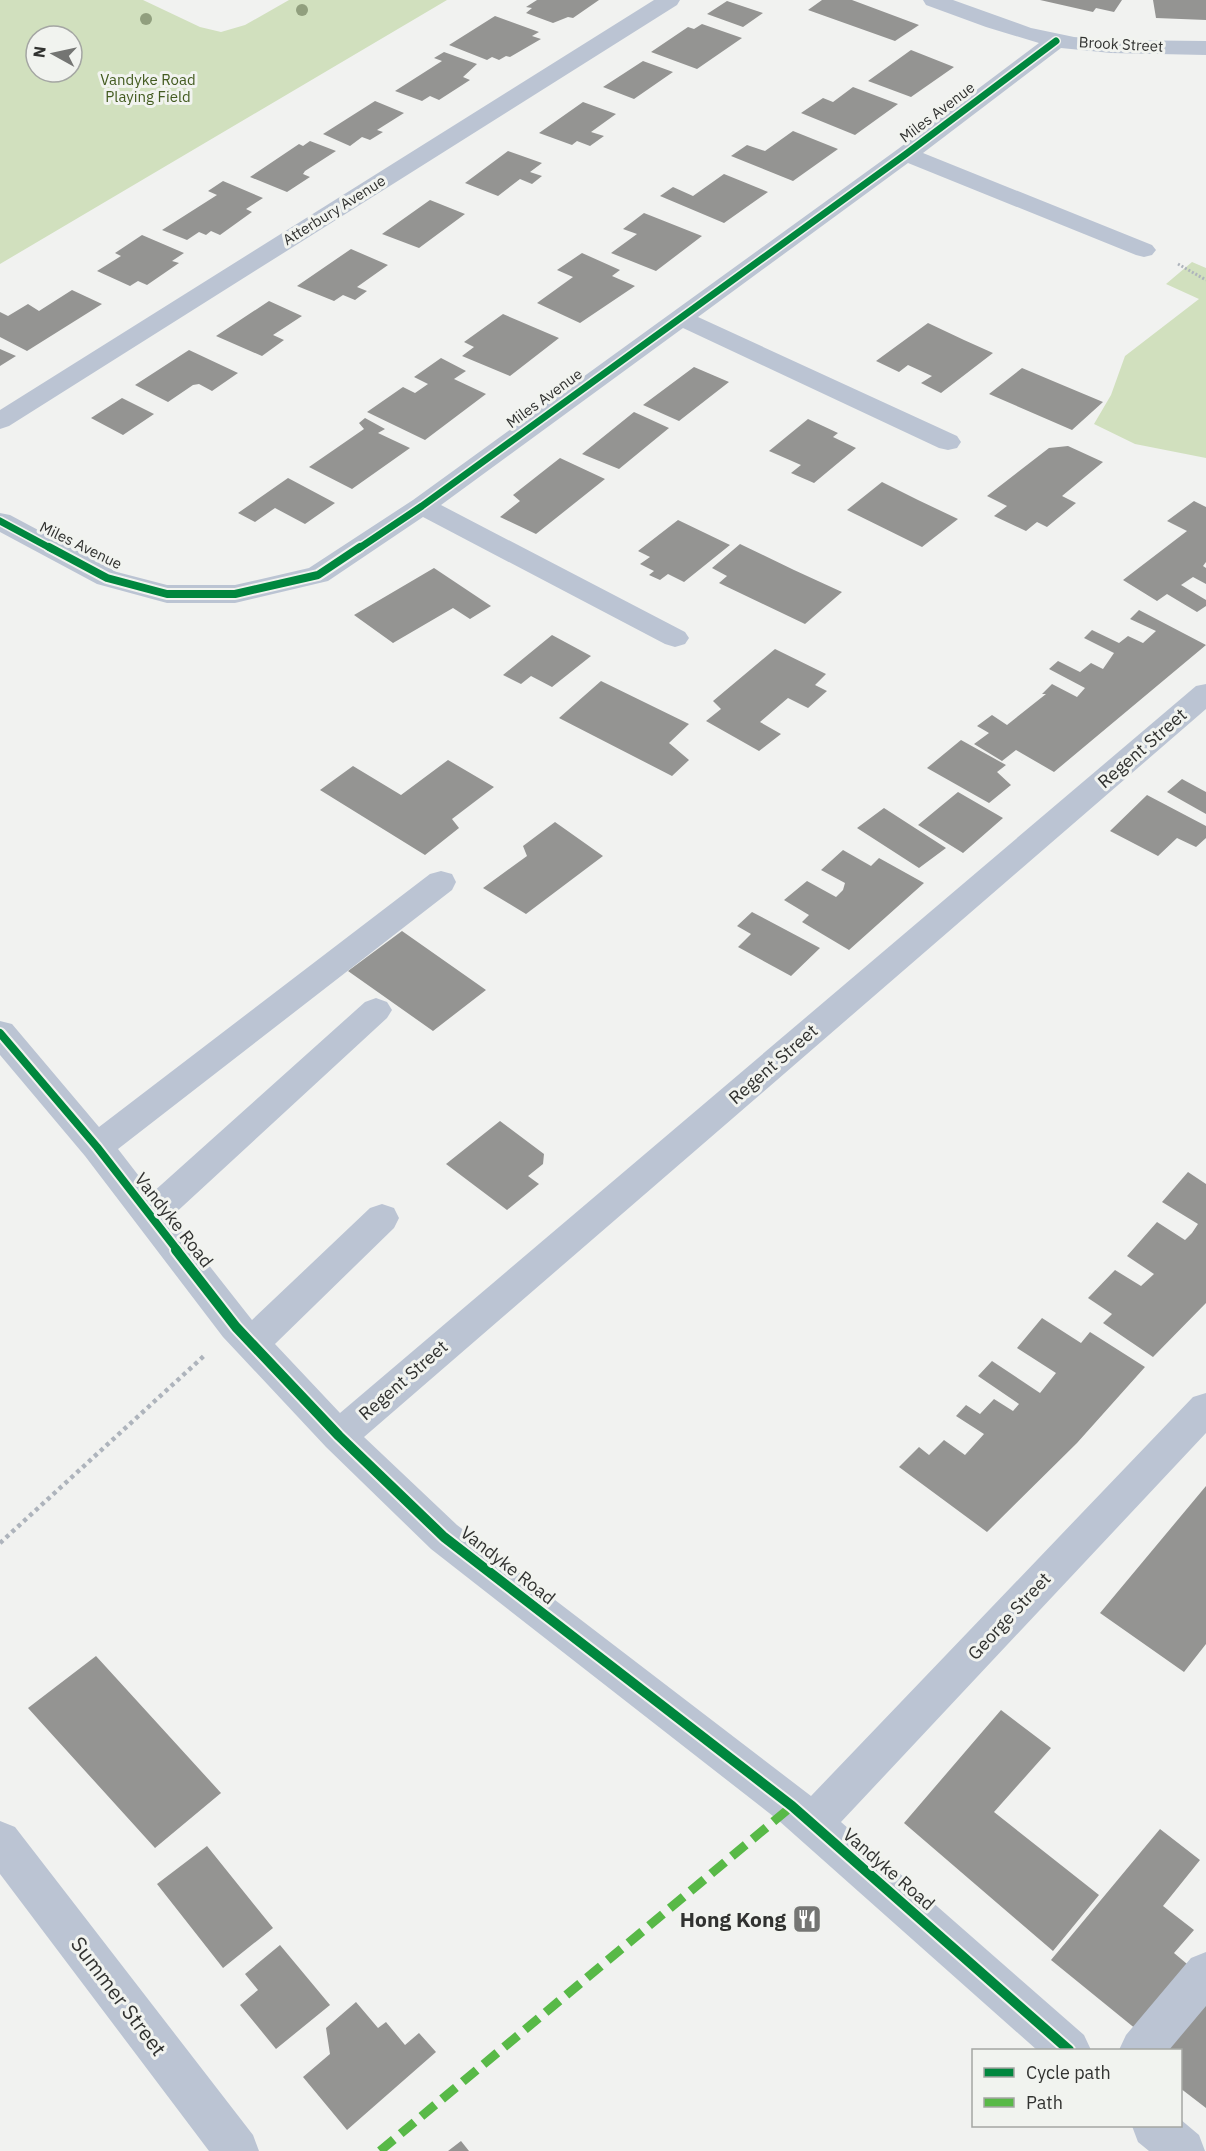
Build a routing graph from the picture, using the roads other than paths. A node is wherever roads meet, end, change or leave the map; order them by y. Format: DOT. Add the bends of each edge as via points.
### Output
graph roads {
  1 [pos="669,0"];
  2 [pos="934,0"];
  3 [pos="1056,40"];
  4 [pos="1206,48"];
  5 [pos="906,154"];
  6 [pos="1144,250"];
  7 [pos="681,318"];
  8 [pos="0,421"];
  9 [pos="948,442"];
  10 [pos="422,506"];
  11 [pos="0,521"];
  12 [pos="675,638"];
  13 [pos="1206,693"];
  14 [pos="441,882"];
  15 [pos="376,1010"];
  16 [pos="0,1033"];
  17 [pos="97,1147"];
  18 [pos="150,1215"];
  19 [pos="382,1218"];
  20 [pos="244,1335"];
  21 [pos="1206,1408"];
  22 [pos="339,1436"];
  23 [pos="812,1824"];
  24 [pos="3,1852"];
  25 [pos="1206,1973"];
  26 [pos="1068,2049"];
  27 [pos="1142,2049"];
  28 [pos="1155,2127"];
  29 [pos="237,2151"];
  30 [pos="1183,2151"];
  1 -- 8 [label="street, Atterbury Avenue"];
  2 -- 3 [label="street, Brook Street" via="1003,26"];
  3 -- 4 [label="street, Brook Street"];
  3 -- 5 [label="street, Miles Avenue"];
  5 -- 6 [label="street, Miles Avenue"];
  5 -- 7 [label="street, Miles Avenue"];
  7 -- 9 [label="street"];
  7 -- 10 [label="street, Miles Avenue"];
  10 -- 11 [label="street, Miles Avenue" via="318,575 235,594 167,594 107,578"];
  10 -- 12 [label="street"];
  13 -- 22 [label="street, Regent Street"];
  14 -- 17 [label="street"];
  15 -- 18 [label="street"];
  16 -- 17 [label="street, Vandyke Road"];
  17 -- 18 [label="street, Vandyke Road"];
  18 -- 20 [label="street, Vandyke Road"];
  19 -- 20 [label="street"];
  20 -- 22 [label="street, Vandyke Road"];
  21 -- 23 [label="street, George Street"];
  22 -- 23 [label="street, Vandyke Road" via="444,1537"];
  23 -- 26 [label="street, Vandyke Road"];
  24 -- 29 [label="street, Summer Street"];
  25 -- 27 [label="street"];
  28 -- 30 [label="street"];
}
